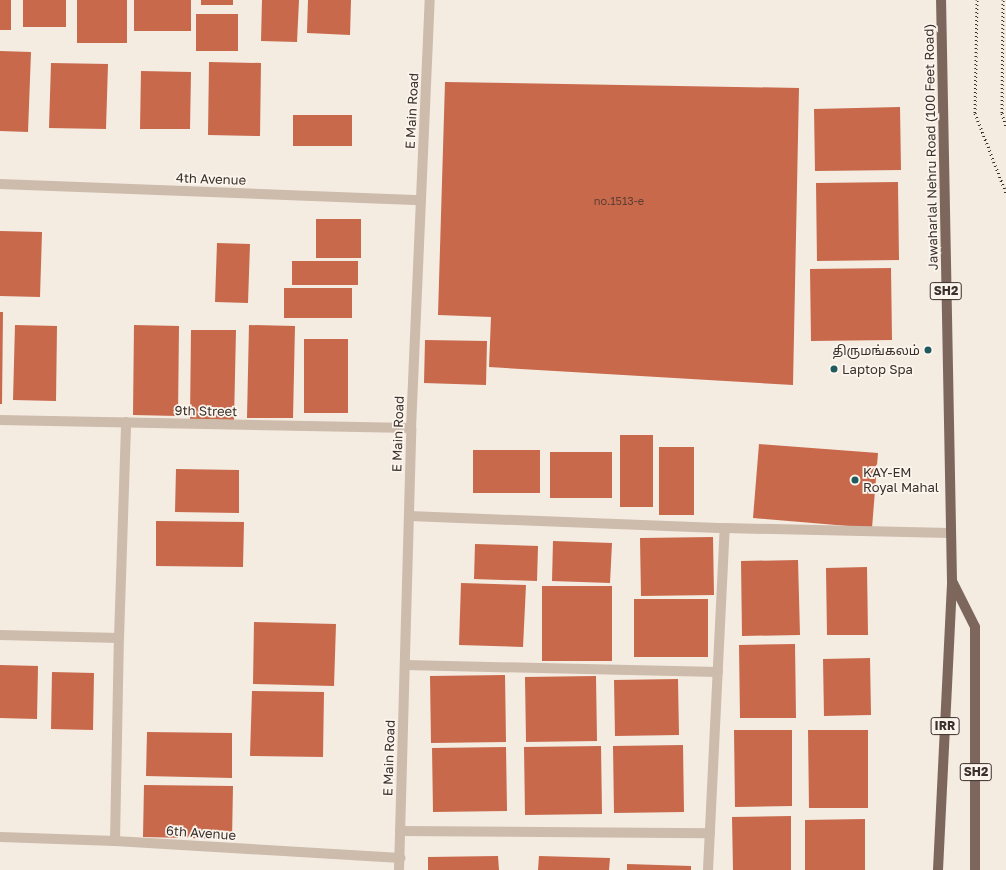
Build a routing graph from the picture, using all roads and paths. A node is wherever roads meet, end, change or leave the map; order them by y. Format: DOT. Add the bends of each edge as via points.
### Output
graph roads {
  1 [pos="430,0"];
  2 [pos="941,0"];
  3 [pos="0,184"];
  4 [pos="421,200"];
  5 [pos="0,420"];
  6 [pos="126,422"];
  7 [pos="411,428"];
  8 [pos="409,516"];
  9 [pos="725,528"];
  10 [pos="950,533"];
  11 [pos="952,581"];
  12 [pos="0,635"];
  13 [pos="119,638"];
  14 [pos="405,665"];
  15 [pos="718,672"];
  16 [pos="400,831"];
  17 [pos="710,833"];
  18 [pos="0,837"];
  19 [pos="115,841"];
  20 [pos="400,858"];
  21 [pos="399,870"];
  22 [pos="708,870"];
  23 [pos="938,870"];
  24 [pos="975,870"];
  1 -- 4 [label="street, E Main Road"];
  2 -- 10 [label="main road, Jawaharlal Nehru Road (100 Feet Road) / SH2"];
  3 -- 4 [label="street, 4th Avenue"];
  4 -- 7 [label="street, E Main Road"];
  5 -- 6 [label="street, 9th Street"];
  6 -- 7 [label="street, 9th Street"];
  6 -- 13 [label="street"];
  7 -- 8 [label="street, E Main Road"];
  8 -- 9 [label="street"];
  8 -- 14 [label="street, E Main Road"];
  9 -- 10 [label="street"];
  9 -- 15 [label="street"];
  10 -- 11 [label="main road, Jawaharlal Nehru Road (100 Feet Road) / SH2"];
  11 -- 23 [label="main road, Jawaharlal Nehru Road (100 Feet Road) / IRR"];
  11 -- 24 [label="main road, SH2" via="975,627"];
  12 -- 13 [label="street"];
  13 -- 19 [label="street"];
  14 -- 15 [label="street"];
  14 -- 16 [label="street, E Main Road"];
  15 -- 17 [label="street"];
  16 -- 17 [label="street"];
  16 -- 20 [label="street, E Main Road"];
  17 -- 22 [label="street"];
  18 -- 19 [label="street, 6th Avenue"];
  19 -- 20 [label="street, 6th Avenue"];
  20 -- 21 [label="street, E Main Road"];
}
